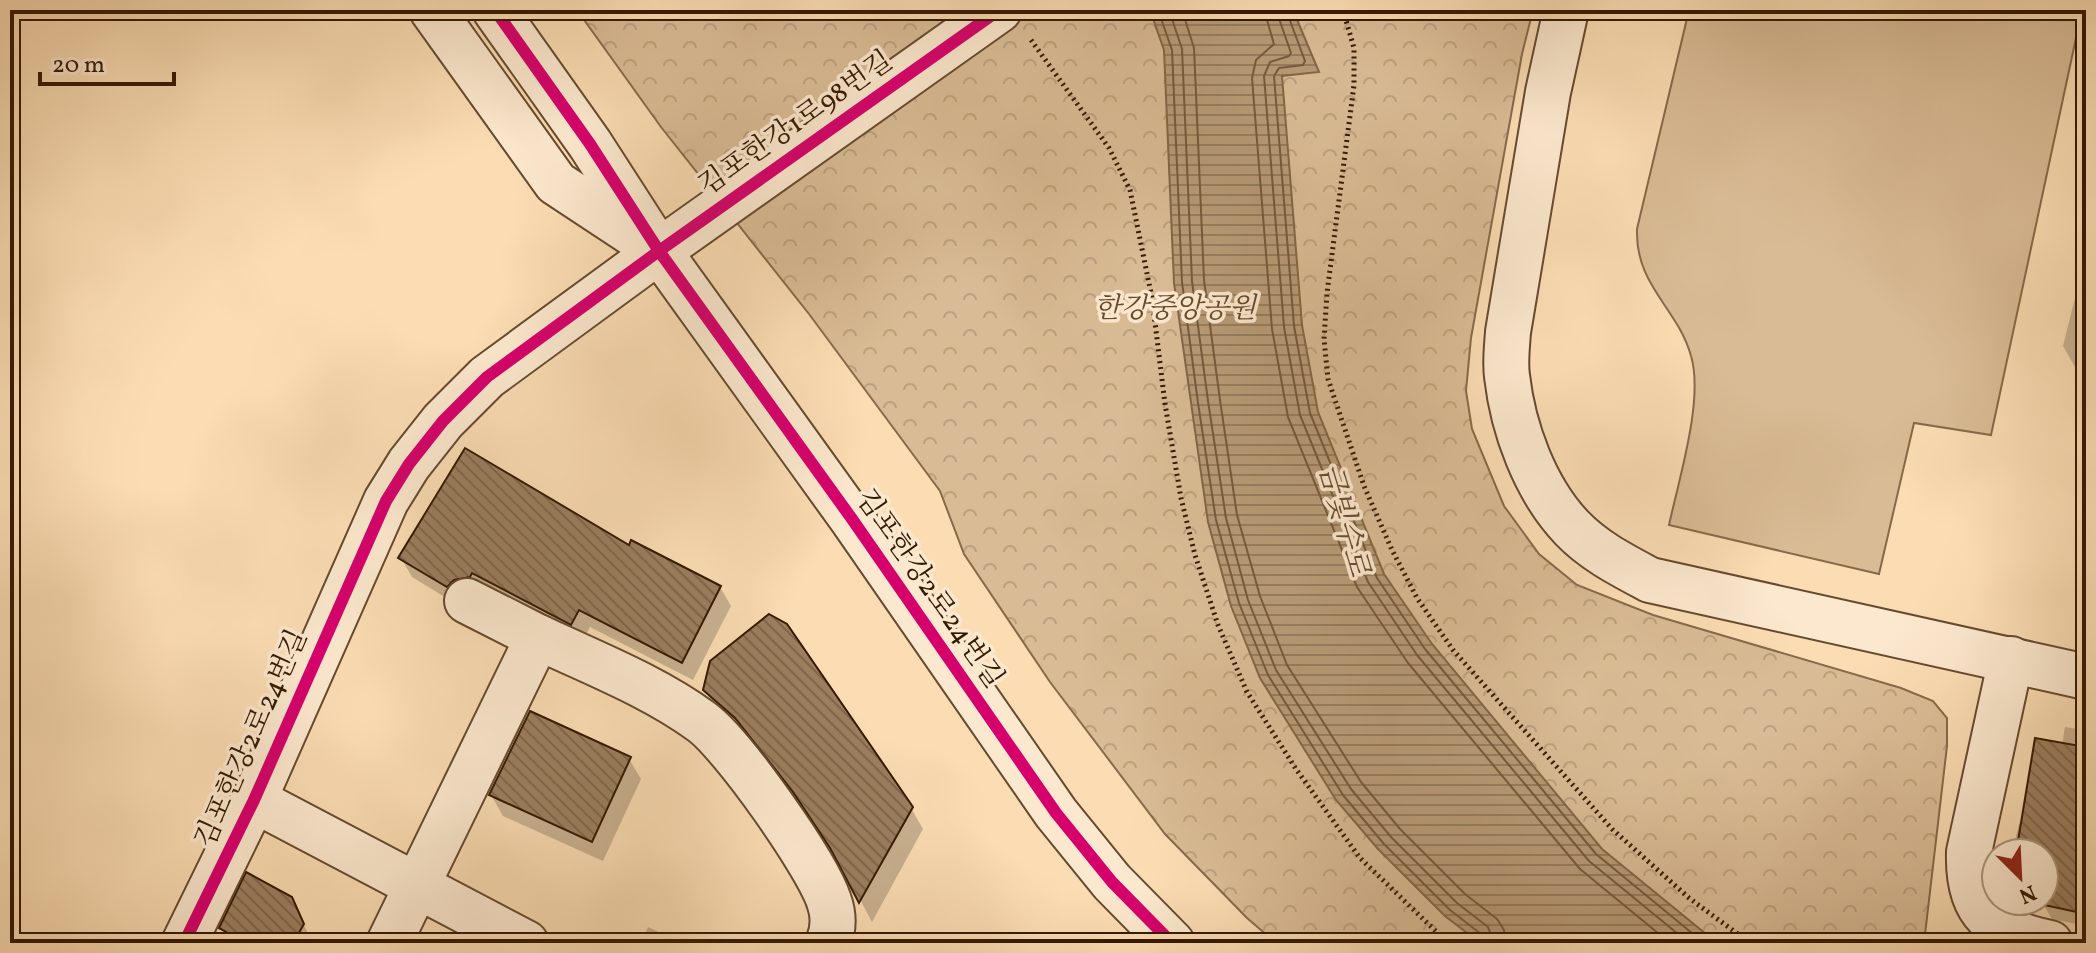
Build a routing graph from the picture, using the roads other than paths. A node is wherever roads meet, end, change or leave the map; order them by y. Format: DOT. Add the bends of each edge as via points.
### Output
graph roads {
  1 [pos="432,10"];
  2 [pos="495,10"];
  3 [pos="1566,10"];
  4 [pos="1013,22"];
  5 [pos="659,251"];
  6 [pos="467,601"];
  7 [pos="538,637"];
  8 [pos="2011,659"];
  9 [pos="2086,677"];
  10 [pos="254,800"];
  11 [pos="418,887"];
  12 [pos="184,943"];
  13 [pos="389,943"];
  14 [pos="526,943"];
  15 [pos="828,943"];
  16 [pos="1172,943"];
  17 [pos="2050,943"];
  1 -- 5 [label="street, 김포한강2로24번길" via="556,183"];
  2 -- 5 [label="street, 김포한강2로24번길"];
  3 -- 8 [label="street" via="1508,332 1506,373 1524,446 1545,492 1572,528 1608,558 1650,580"];
  4 -- 5 [label="street, 김포한강1로98번길" via="892,85"];
  5 -- 10 [label="street, 김포한강2로24번길" via="487,377 409,464 386,501"];
  5 -- 16 [label="street, 김포한강2로24번길" via="1056,813 1112,882"];
  6 -- 7 [label="street"];
  7 -- 11 [label="street"];
  7 -- 15 [label="street" via="680,708 727,746 820,882 833,920"];
  8 -- 9 [label="street"];
  8 -- 17 [label="street" via="1969,852 1968,878 1976,903 1993,924"];
  10 -- 11 [label="street, 김포한강2로24번길"];
  10 -- 12 [label="street, 김포한강2로24번길"];
  11 -- 13 [label="street"];
  11 -- 14 [label="street, 김포한강2로24번길"];
}
